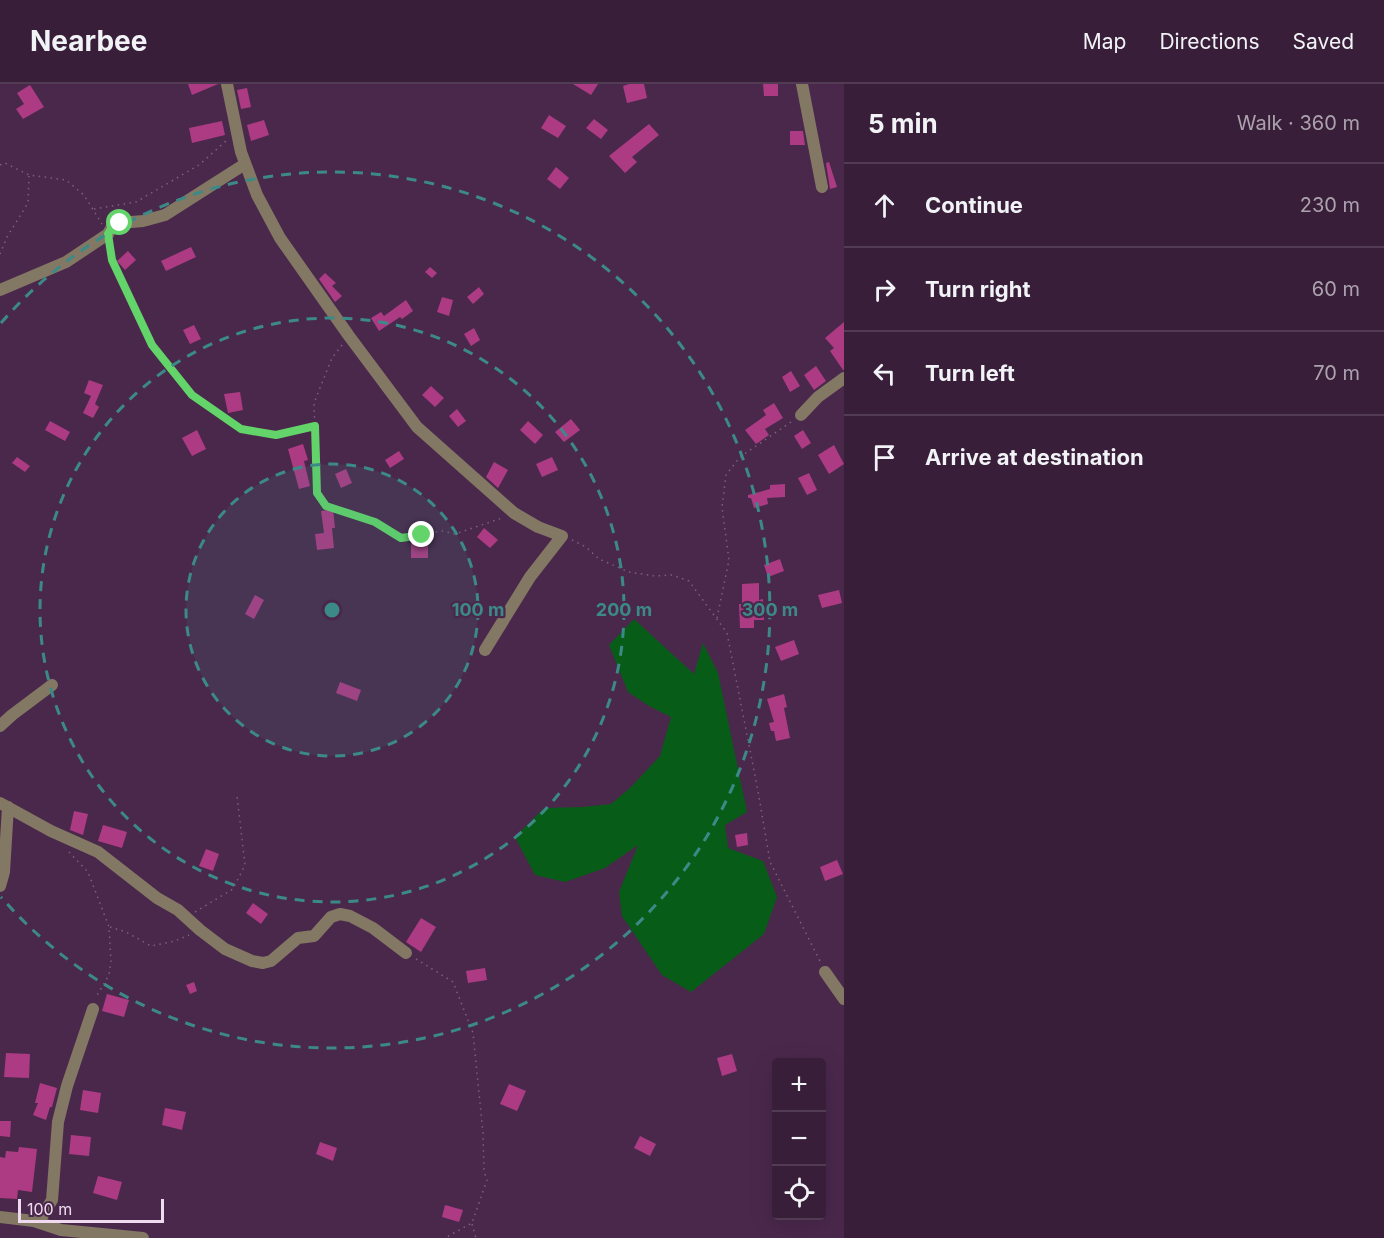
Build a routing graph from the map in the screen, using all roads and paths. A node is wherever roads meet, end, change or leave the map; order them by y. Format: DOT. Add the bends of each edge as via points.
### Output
graph roads {
  1 [pos="227,84"];
  2 [pos="802,84"];
  3 [pos="237,131"];
  4 [pos="245,164"];
  5 [pos="0,165"];
  6 [pos="29,175"];
  7 [pos="822,187"];
  8 [pos="93,209"];
  9 [pos="108,234"];
  10 [pos="0,254"];
  11 [pos="0,290"];
  12 [pos="349,336"];
  13 [pos="844,378"];
  14 [pos="801,415"];
  15 [pos="315,426"];
  16 [pos="514,513"];
  17 [pos="562,536"];
  18 [pos="716,619"];
  19 [pos="485,650"];
  20 [pos="52,685"];
  21 [pos="0,726"];
  22 [pos="237,796"];
  23 [pos="4,805"];
  24 [pos="65,849"];
  25 [pos="0,886"];
  26 [pos="186,916"];
  27 [pos="109,927"];
  28 [pos="200,930"];
  29 [pos="406,953"];
  30 [pos="825,972"];
  31 [pos="844,999"];
  32 [pos="93,1009"];
  33 [pos="0,1217"];
  34 [pos="34,1221"];
  35 [pos="472,1223"];
  36 [pos="143,1238"];
  37 [pos="445,1238"];
  38 [pos="476,1238"];
  1 -- 3 [label="street"];
  2 -- 7 [label="street"];
  3 -- 4 [label="street"];
  3 -- 8 [label="path" via="199,165 136,202"];
  4 -- 9 [label="street" via="165,215 120,223"];
  4 -- 12 [label="street" via="280,238"];
  5 -- 6 [label="path" via="5,163"];
  6 -- 8 [label="path" via="66,180"];
  6 -- 10 [label="path" via="28,203"];
  8 -- 9 [label="path"];
  9 -- 11 [label="street" via="66,262"];
  9 -- 15 [label="path" via="112,260 152,345 192,395 241,429 276,435"];
  12 -- 15 [label="path" via="332,358 314,404"];
  12 -- 16 [label="street" via="417,427"];
  13 -- 14 [label="street"];
  14 -- 18 [label="path" via="740,458 726,475 722,507 729,560"];
  15 -- 16 [label="path" via="317,493 326,506 375,522 401,538 442,531 455,534"];
  16 -- 17 [label="street"];
  17 -- 18 [label="path" via="629,572 672,575 689,581"];
  17 -- 19 [label="street" via="530,577"];
  18 -- 30 [label="path" via="727,633 770,862"];
  20 -- 21 [label="street"];
  22 -- 26 [label="path" via="246,865 233,889"];
  23 -- 25 [label="street" via="4,872"];
  23 -- 26 [label="street" via="98,852"];
  24 -- 27 [label="path" via="88,872"];
  26 -- 28 [label="street"];
  27 -- 28 [label="path" via="151,946"];
  27 -- 32 [label="path" via="109,975"];
  28 -- 29 [label="street" via="225,950 263,963 298,939 314,936 331,917 340,914 373,928"];
  29 -- 35 [label="path" via="453,982 473,1033 487,1180"];
  30 -- 31 [label="street"];
  32 -- 34 [label="street" via="58,1122 52,1200"];
  33 -- 34 [label="street"];
  34 -- 36 [label="street" via="61,1230"];
  35 -- 37 [label="path"];
  35 -- 38 [label="path"];
}
